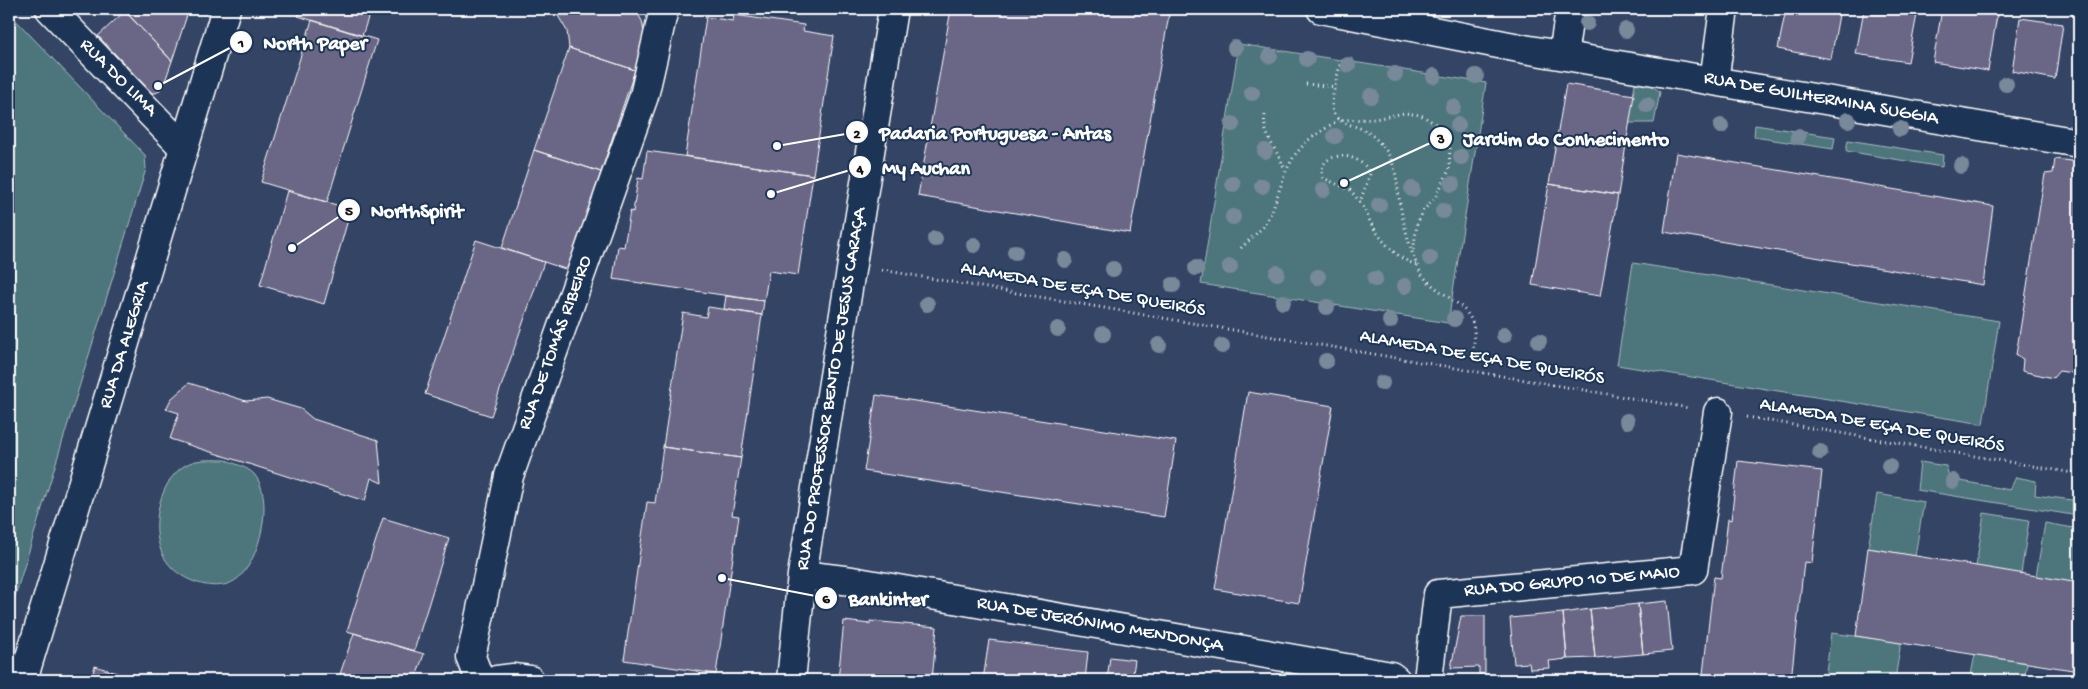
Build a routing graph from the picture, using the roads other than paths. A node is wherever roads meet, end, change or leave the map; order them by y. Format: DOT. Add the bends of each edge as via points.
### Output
graph roads {
  1 [pos="50,9"];
  2 [pos="226,9"];
  3 [pos="664,9"];
  4 [pos="1321,9"];
  5 [pos="1570,9"];
  6 [pos="1724,9"];
  7 [pos="890,10"];
  8 [pos="1563,55"];
  9 [pos="1714,80"];
  10 [pos="2079,143"];
  11 [pos="184,148"];
  12 [pos="1718,412"];
  13 [pos="802,575"];
  14 [pos="23,680"];
  15 [pos="480,680"];
  16 [pos="497,680"];
  17 [pos="530,680"];
  18 [pos="791,680"];
  19 [pos="1396,680"];
  20 [pos="1428,680"];
  1 -- 11 [label="street, RUA DO LIMA"];
  2 -- 11 [label="street, RUA DA ALEGRIA"];
  3 -- 15 [label="street, RUA DE TOMÁS RIBEIRO" via="644,96 509,476 471,657"];
  4 -- 8 [label="street, RUA DE GUILHERMINA SUGGIA"];
  5 -- 8 [label="street"];
  6 -- 9 [label="street"];
  7 -- 13 [label="street, RUA DO PROFESSOR BENTO DE JESUS CARAÇA"];
  8 -- 9 [label="street, RUA DE GUILHERMINA SUGGIA"];
  9 -- 10 [label="street, RUA DE GUILHERMINA SUGGIA"];
  11 -- 14 [label="street, RUA DA ALEGRIA"];
  12 -- 20 [label="street, RUA DO GRUPO 10 DE MAIO" via="1693,570 1438,594"];
  13 -- 18 [label="street, RUA DO PROFESSOR BENTO DE JESUS CARAÇA"];
  13 -- 19 [label="street, RUA DE JERÓNIMO MENDONÇA" via="1372,672"];
  16 -- 17 [label="street"];
}
